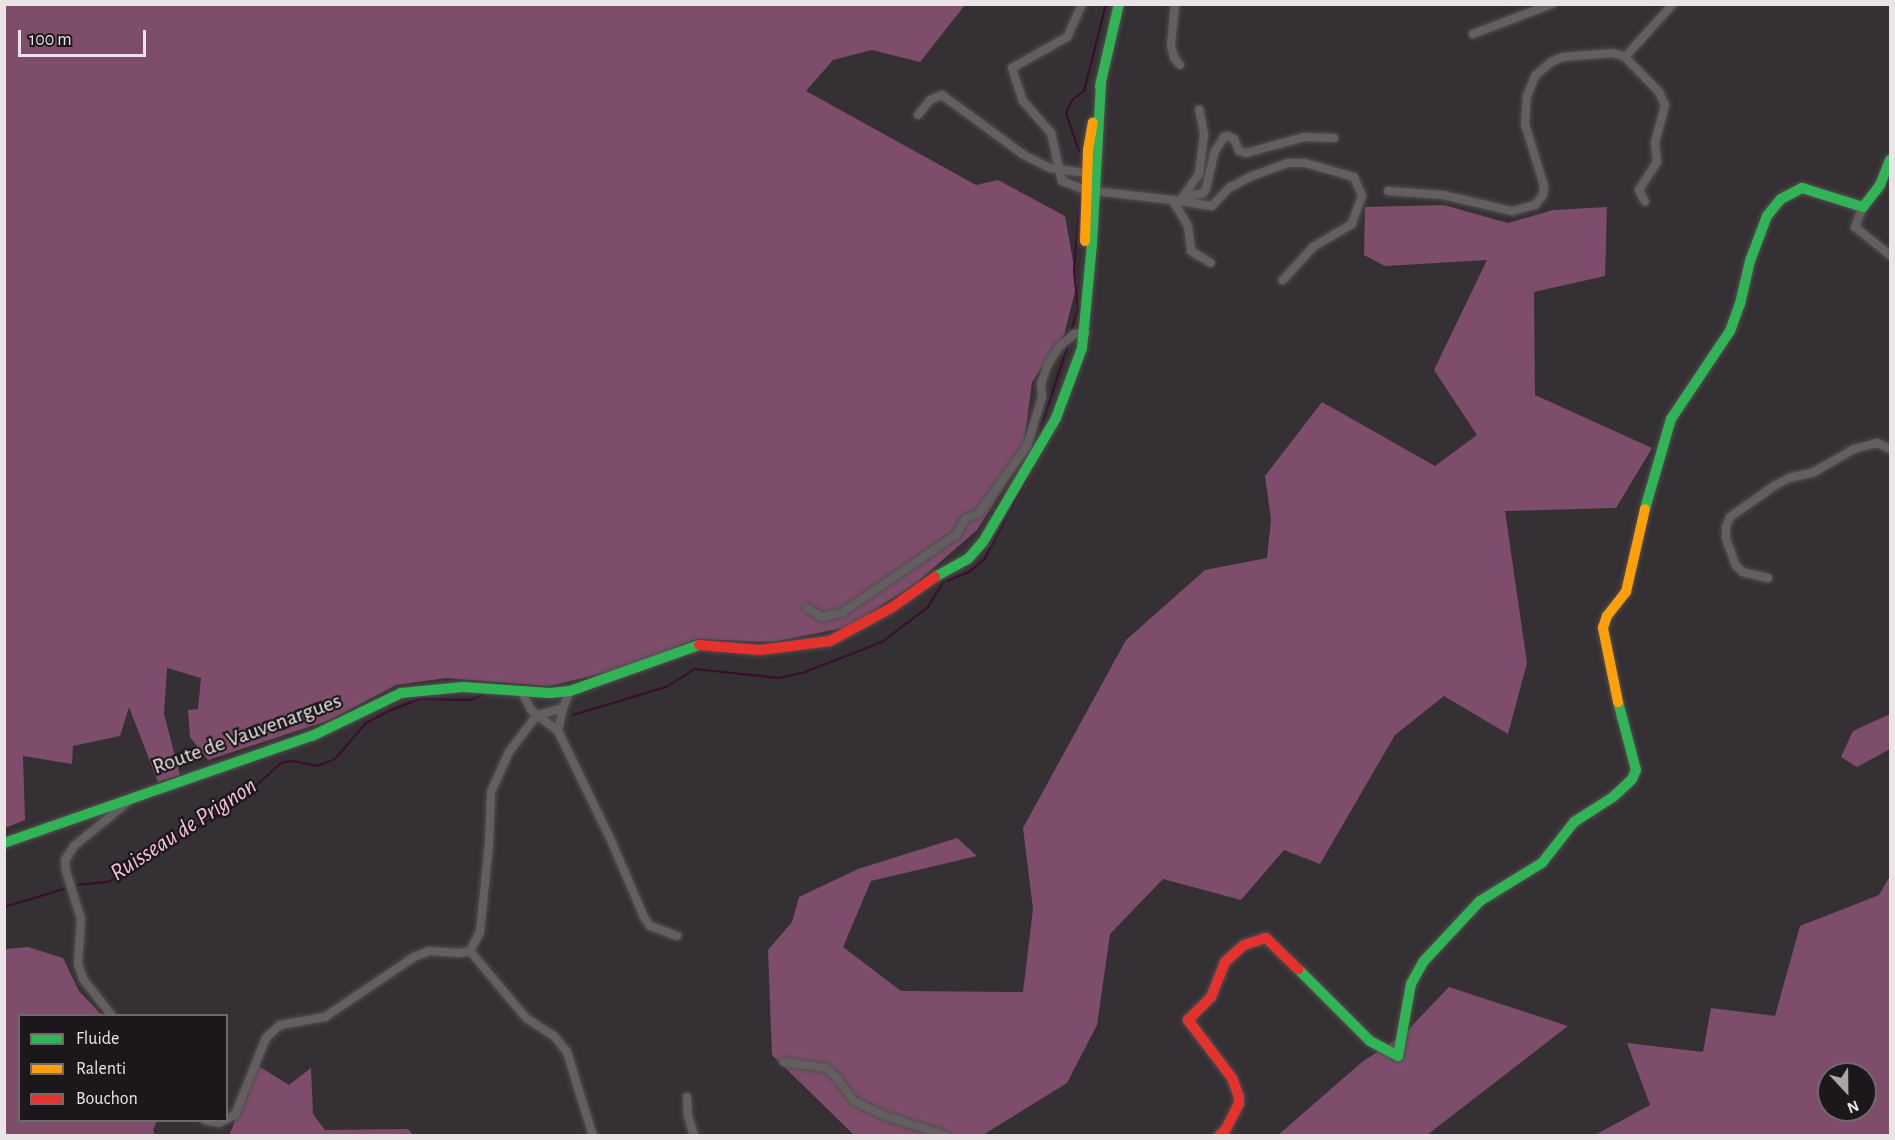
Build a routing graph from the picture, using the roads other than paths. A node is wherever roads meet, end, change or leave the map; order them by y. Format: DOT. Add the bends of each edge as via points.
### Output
graph roads {
  1 [pos="1082,4"];
  2 [pos="1119,4"];
  3 [pos="1175,4"];
  4 [pos="1552,4"];
  5 [pos="1673,4"];
  6 [pos="1473,34"];
  7 [pos="1625,57"];
  8 [pos="1180,65"];
  9 [pos="1101,81"];
  10 [pos="1198,109"];
  11 [pos="918,115"];
  12 [pos="1334,138"];
  13 [pos="1890,160"];
  14 [pos="1058,167"];
  15 [pos="1083,172"];
  16 [pos="1086,190"];
  17 [pos="1388,191"];
  18 [pos="1179,200"];
  19 [pos="1646,202"];
  20 [pos="1863,207"];
  21 [pos="1890,255"];
  22 [pos="1211,263"];
  23 [pos="1283,280"];
  24 [pos="1086,333"];
  25 [pos="1026,446"];
  26 [pos="1890,449"];
  27 [pos="1037,451"];
  28 [pos="1768,578"];
  29 [pos="807,608"];
  30 [pos="570,691"];
  31 [pos="522,692"];
  32 [pos="563,708"];
  33 [pos="537,714"];
  34 [pos="558,731"];
  35 [pos="133,797"];
  36 [pos="102,810"];
  37 [pos="111,819"];
  38 [pos="95,831"];
  39 [pos="4,843"];
  40 [pos="676,936"];
  41 [pos="470,951"];
  42 [pos="110,1014"];
  43 [pos="784,1062"];
  44 [pos="687,1097"];
  45 [pos="228,1118"];
  46 [pos="593,1136"];
  47 [pos="694,1136"];
  48 [pos="947,1136"];
  49 [pos="1219,1136"];
  1 -- 14 [label="street" via="1067,37 1011,68 1023,101 1051,133"];
  2 -- 9 [label="main road, Route de Vauvenargues"];
  3 -- 8 [label="street" via="1171,45"];
  4 -- 6 [label="street"];
  5 -- 7 [label="street"];
  7 -- 17 [label="street" via="1612,53 1563,57 1535,76 1527,96 1525,124 1544,186 1535,205 1512,211 1443,195"];
  7 -- 19 [label="street" via="1659,92 1665,105 1655,142 1657,162 1639,190"];
  9 -- 15 [label="main road, Route de Vauvenargues"];
  9 -- 16 [label="main road, Route de Vauvenargues"];
  10 -- 18 [label="street" via="1204,134 1199,174"];
  11 -- 14 [label="street" via="930,100 942,95 1024,155 1050,168"];
  12 -- 18 [label="street" via="1304,136 1246,153 1239,152 1234,139 1224,137 1215,151 1206,189"];
  13 -- 20 [label="main road" via="1880,185"];
  14 -- 15 [label="street"];
  14 -- 16 [label="street" via="1062,181"];
  15 -- 16 [label="main road, Route de Vauvenargues"];
  16 -- 18 [label="street"];
  16 -- 24 [label="main road, Route de Vauvenargues"];
  18 -- 22 [label="street" via="1191,251"];
  18 -- 23 [label="street" via="1212,206 1229,188 1288,163 1305,163 1354,177 1362,196 1352,224 1313,247"];
  20 -- 21 [label="street" via="1855,227"];
  20 -- 49 [label="main road" via="1802,188 1781,199 1767,216 1730,331 1671,419 1653,474 1626,592 1606,616 1603,628 1636,770 1632,779 1613,797 1574,822 1542,863 1480,901 1424,961 1411,984 1398,1056 1370,1041 1266,938 1244,945 1225,962 1211,996 1188,1020 1232,1078 1239,1097 1239,1104"];
  24 -- 25 [label="street" via="1074,334 1048,364"];
  24 -- 27 [label="main road, Route de Vauvenargues" via="1069,390"];
  25 -- 27 [label="street"];
  25 -- 29 [label="street" via="978,514 966,518 957,534 843,612 822,617"];
  26 -- 28 [label="street" via="1877,443 1854,449 1814,472 1788,478 1730,517 1726,538 1736,566 1743,572"];
  27 -- 30 [label="main road, Route de Vauvenargues" via="976,552 847,634 814,645 760,650 700,645"];
  30 -- 31 [label="main road, Route de Vauvenargues"];
  30 -- 32 [label="street"];
  31 -- 33 [label="street"];
  31 -- 35 [label="main road, Route de Vauvenargues" via="463,687 401,693 312,736"];
  32 -- 33 [label="street"];
  32 -- 34 [label="street"];
  33 -- 34 [label="street"];
  33 -- 41 [label="street" via="509,752 491,792 480,932"];
  34 -- 40 [label="street" via="644,917 650,926"];
  35 -- 36 [label="main road, Route de Vauvenargues"];
  35 -- 37 [label="street"];
  36 -- 37 [label="street" via="112,809"];
  36 -- 38 [label="street"];
  36 -- 39 [label="main road, Route de Vauvenargues"];
  37 -- 38 [label="street"];
  38 -- 42 [label="street" via="67,853 66,871 81,919 78,964 83,980"];
  41 -- 45 [label="street" via="429,951 325,1017 280,1024 266,1038 235,1115"];
  41 -- 46 [label="street" via="526,1018 554,1036 567,1052"];
  43 -- 48 [label="street" via="826,1068 854,1101"];
  44 -- 47 [label="street"];
}
